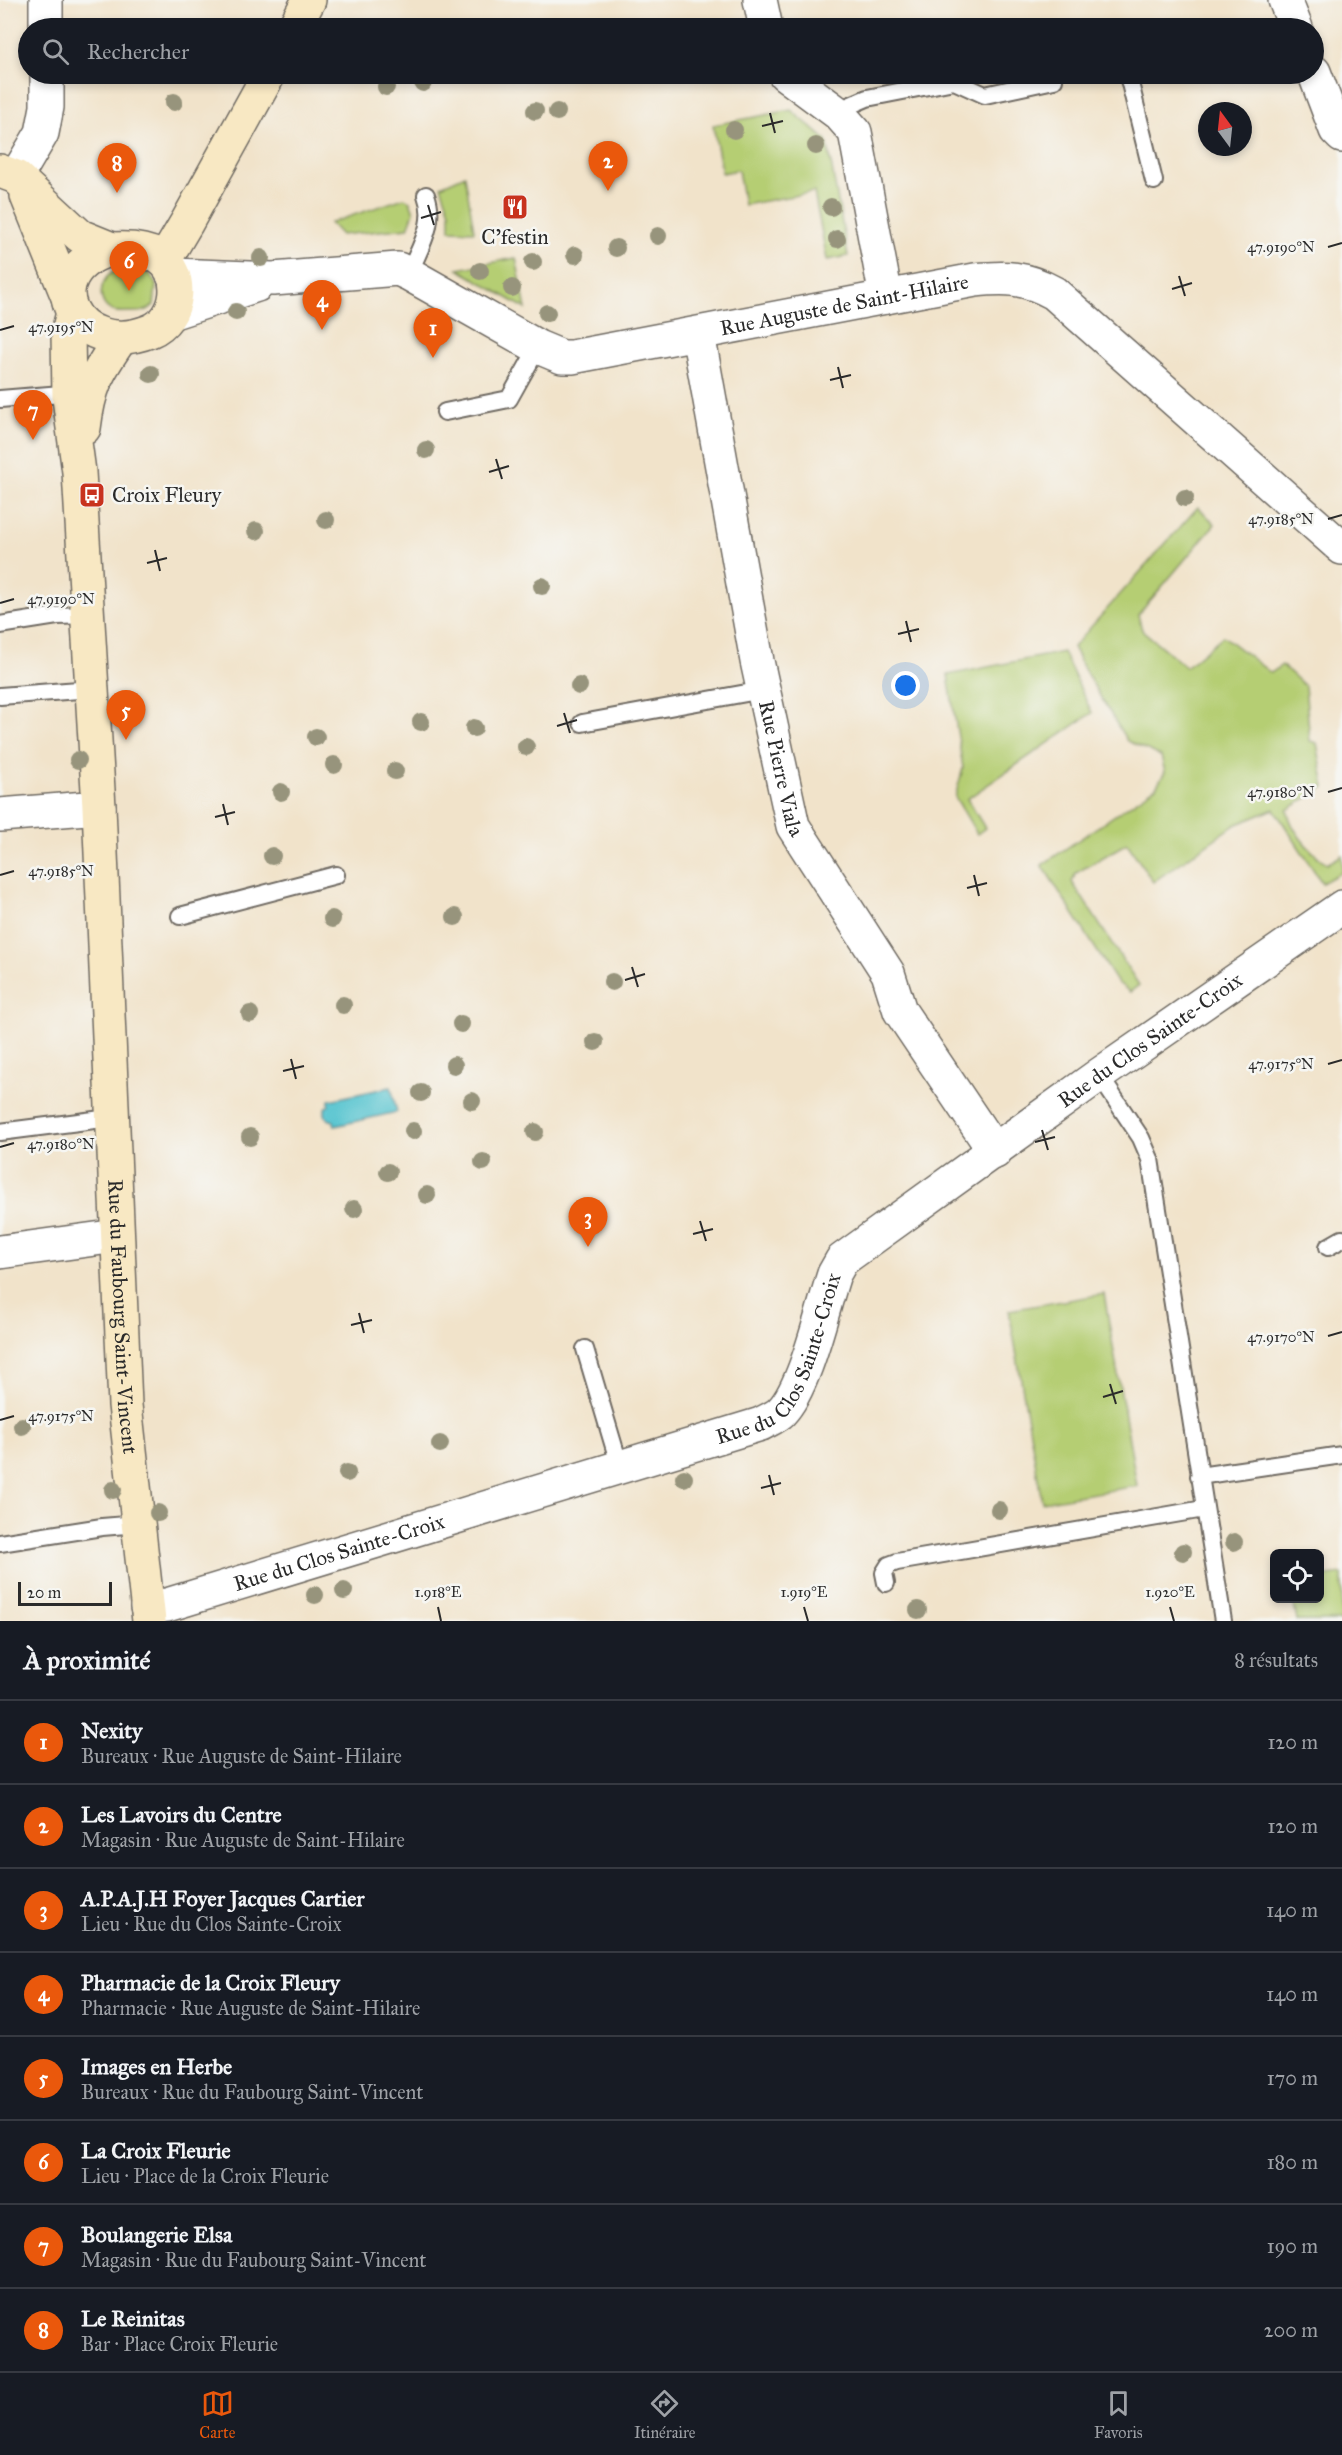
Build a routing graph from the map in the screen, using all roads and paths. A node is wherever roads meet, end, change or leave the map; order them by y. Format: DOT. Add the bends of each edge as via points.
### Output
graph roads {
  1 [pos="46,0"];
  2 [pos="309,0"];
  3 [pos="760,0"];
  4 [pos="46,18"];
  5 [pos="299,18"];
  6 [pos="763,18"];
  7 [pos="47,84"];
  8 [pos="264,84"];
  9 [pos="798,84"];
  10 [pos="939,84"];
  11 [pos="961,84"];
  12 [pos="1036,84"];
  13 [pos="1130,84"];
  14 [pos="1319,84"];
  15 [pos="839,114"];
  16 [pos="1342,136"];
  17 [pos="12,176"];
  18 [pos="1154,181"];
  19 [pos="426,195"];
  20 [pos="112,249"];
  21 [pos="168,268"];
  22 [pos="409,274"];
  23 [pos="273,279"];
  24 [pos="886,297"];
  25 [pos="70,305"];
  26 [pos="171,313"];
  27 [pos="699,334"];
  28 [pos="121,338"];
  29 [pos="538,347"];
  30 [pos="79,393"];
  31 [pos="0,399"];
  32 [pos="445,412"];
  33 [pos="1342,548"];
  34 [pos="88,615"];
  35 [pos="0,625"];
  36 [pos="92,689"];
  37 [pos="762,690"];
  38 [pos="0,696"];
  39 [pos="582,723"];
  40 [pos="99,807"];
  41 [pos="0,815"];
  42 [pos="336,875"];
  43 [pos="1342,907"];
  44 [pos="180,916"];
  45 [pos="1099,1075"];
  46 [pos="110,1118"];
  47 [pos="0,1132"];
  48 [pos="995,1152"];
  49 [pos="117,1236"];
  50 [pos="0,1252"];
  51 [pos="585,1350"];
  52 [pos="1342,1455"];
  53 [pos="620,1467"];
  54 [pos="1199,1476"];
  55 [pos="1204,1509"];
  56 [pos="138,1524"];
  57 [pos="0,1543"];
  58 [pos="886,1583"];
  59 [pos="148,1614"];
  60 [pos="1223,1621"];
  1 -- 4 [label="street"];
  2 -- 5 [label="main road"];
  3 -- 6 [label="street"];
  7 -- 17 [label="street" via="42,133"];
  8 -- 21 [label="main road" via="188,222"];
  9 -- 15 [label="street"];
  10 -- 15 [label="lane" via="867,98"];
  11 -- 12 [label="lane" via="985,95"];
  13 -- 18 [label="lane"];
  14 -- 16 [label="street" via="1336,130"];
  15 -- 24 [label="street" via="855,132"];
  17 -- 20 [label="main road" via="80,236"];
  17 -- 25 [label="main road"];
  19 -- 22 [label="lane" via="431,207 429,228"];
  20 -- 21 [label="main road" via="136,250 159,257"];
  20 -- 25 [label="main road" via="81,263 70,283"];
  21 -- 23 [label="street, Rue Auguste de Saint-Hilaire"];
  21 -- 26 [label="main road" via="176,294"];
  22 -- 23 [label="street, Rue Auguste de Saint-Hilaire" via="386,269"];
  22 -- 29 [label="street, Rue Auguste de Saint-Hilaire"];
  23 -- 26 [label="street, Rue Auguste de Saint-Hilaire"];
  24 -- 27 [label="street, Rue Auguste de Saint-Hilaire"];
  24 -- 33 [label="street, Rue Auguste de Saint-Hilaire" via="1000,278 1014,278 1054,292"];
  25 -- 28 [label="main road" via="86,328"];
  25 -- 30 [label="main road, Rue du Faubourg Saint-Vincent" via="68,332"];
  26 -- 28 [label="main road" via="158,328"];
  27 -- 29 [label="street, Rue Auguste de Saint-Hilaire" via="572,357"];
  27 -- 37 [label="street, Rue Pierre Viala"];
  28 -- 30 [label="main road"];
  29 -- 32 [label="lane" via="509,399"];
  30 -- 31 [label="lane"];
  30 -- 34 [label="main road, Rue du Faubourg Saint-Vincent" via="79,472"];
  34 -- 35 [label="lane"];
  34 -- 36 [label="main road, Rue du Faubourg Saint-Vincent"];
  36 -- 38 [label="lane"];
  36 -- 40 [label="main road, Rue du Faubourg Saint-Vincent"];
  37 -- 39 [label="lane"];
  37 -- 48 [label="street, Rue Pierre Viala" via="793,826 888,973 900,1011"];
  40 -- 41 [label="street"];
  40 -- 46 [label="main road, Rue du Faubourg Saint-Vincent" via="113,923"];
  42 -- 44 [label="lane"];
  43 -- 45 [label="street, Rue du Clos Sainte-Croix"];
  45 -- 48 [label="street, Rue du Clos Sainte-Croix"];
  45 -- 54 [label="lane" via="1142,1138 1150,1159"];
  46 -- 47 [label="lane"];
  46 -- 49 [label="main road, Rue du Faubourg Saint-Vincent"];
  48 -- 53 [label="street, Rue du Clos Sainte-Croix" via="842,1260 801,1378 780,1413 761,1424"];
  49 -- 50 [label="street"];
  49 -- 56 [label="main road, Rue du Faubourg Saint-Vincent" via="125,1405"];
  51 -- 53 [label="lane"];
  52 -- 54 [label="lane"];
  53 -- 59 [label="street, Rue du Clos Sainte-Croix"];
  54 -- 55 [label="lane"];
  55 -- 58 [label="lane" via="897,1562 884,1573"];
  55 -- 60 [label="lane"];
  56 -- 57 [label="lane"];
  56 -- 59 [label="main road, Rue du Faubourg Saint-Vincent"];
}
